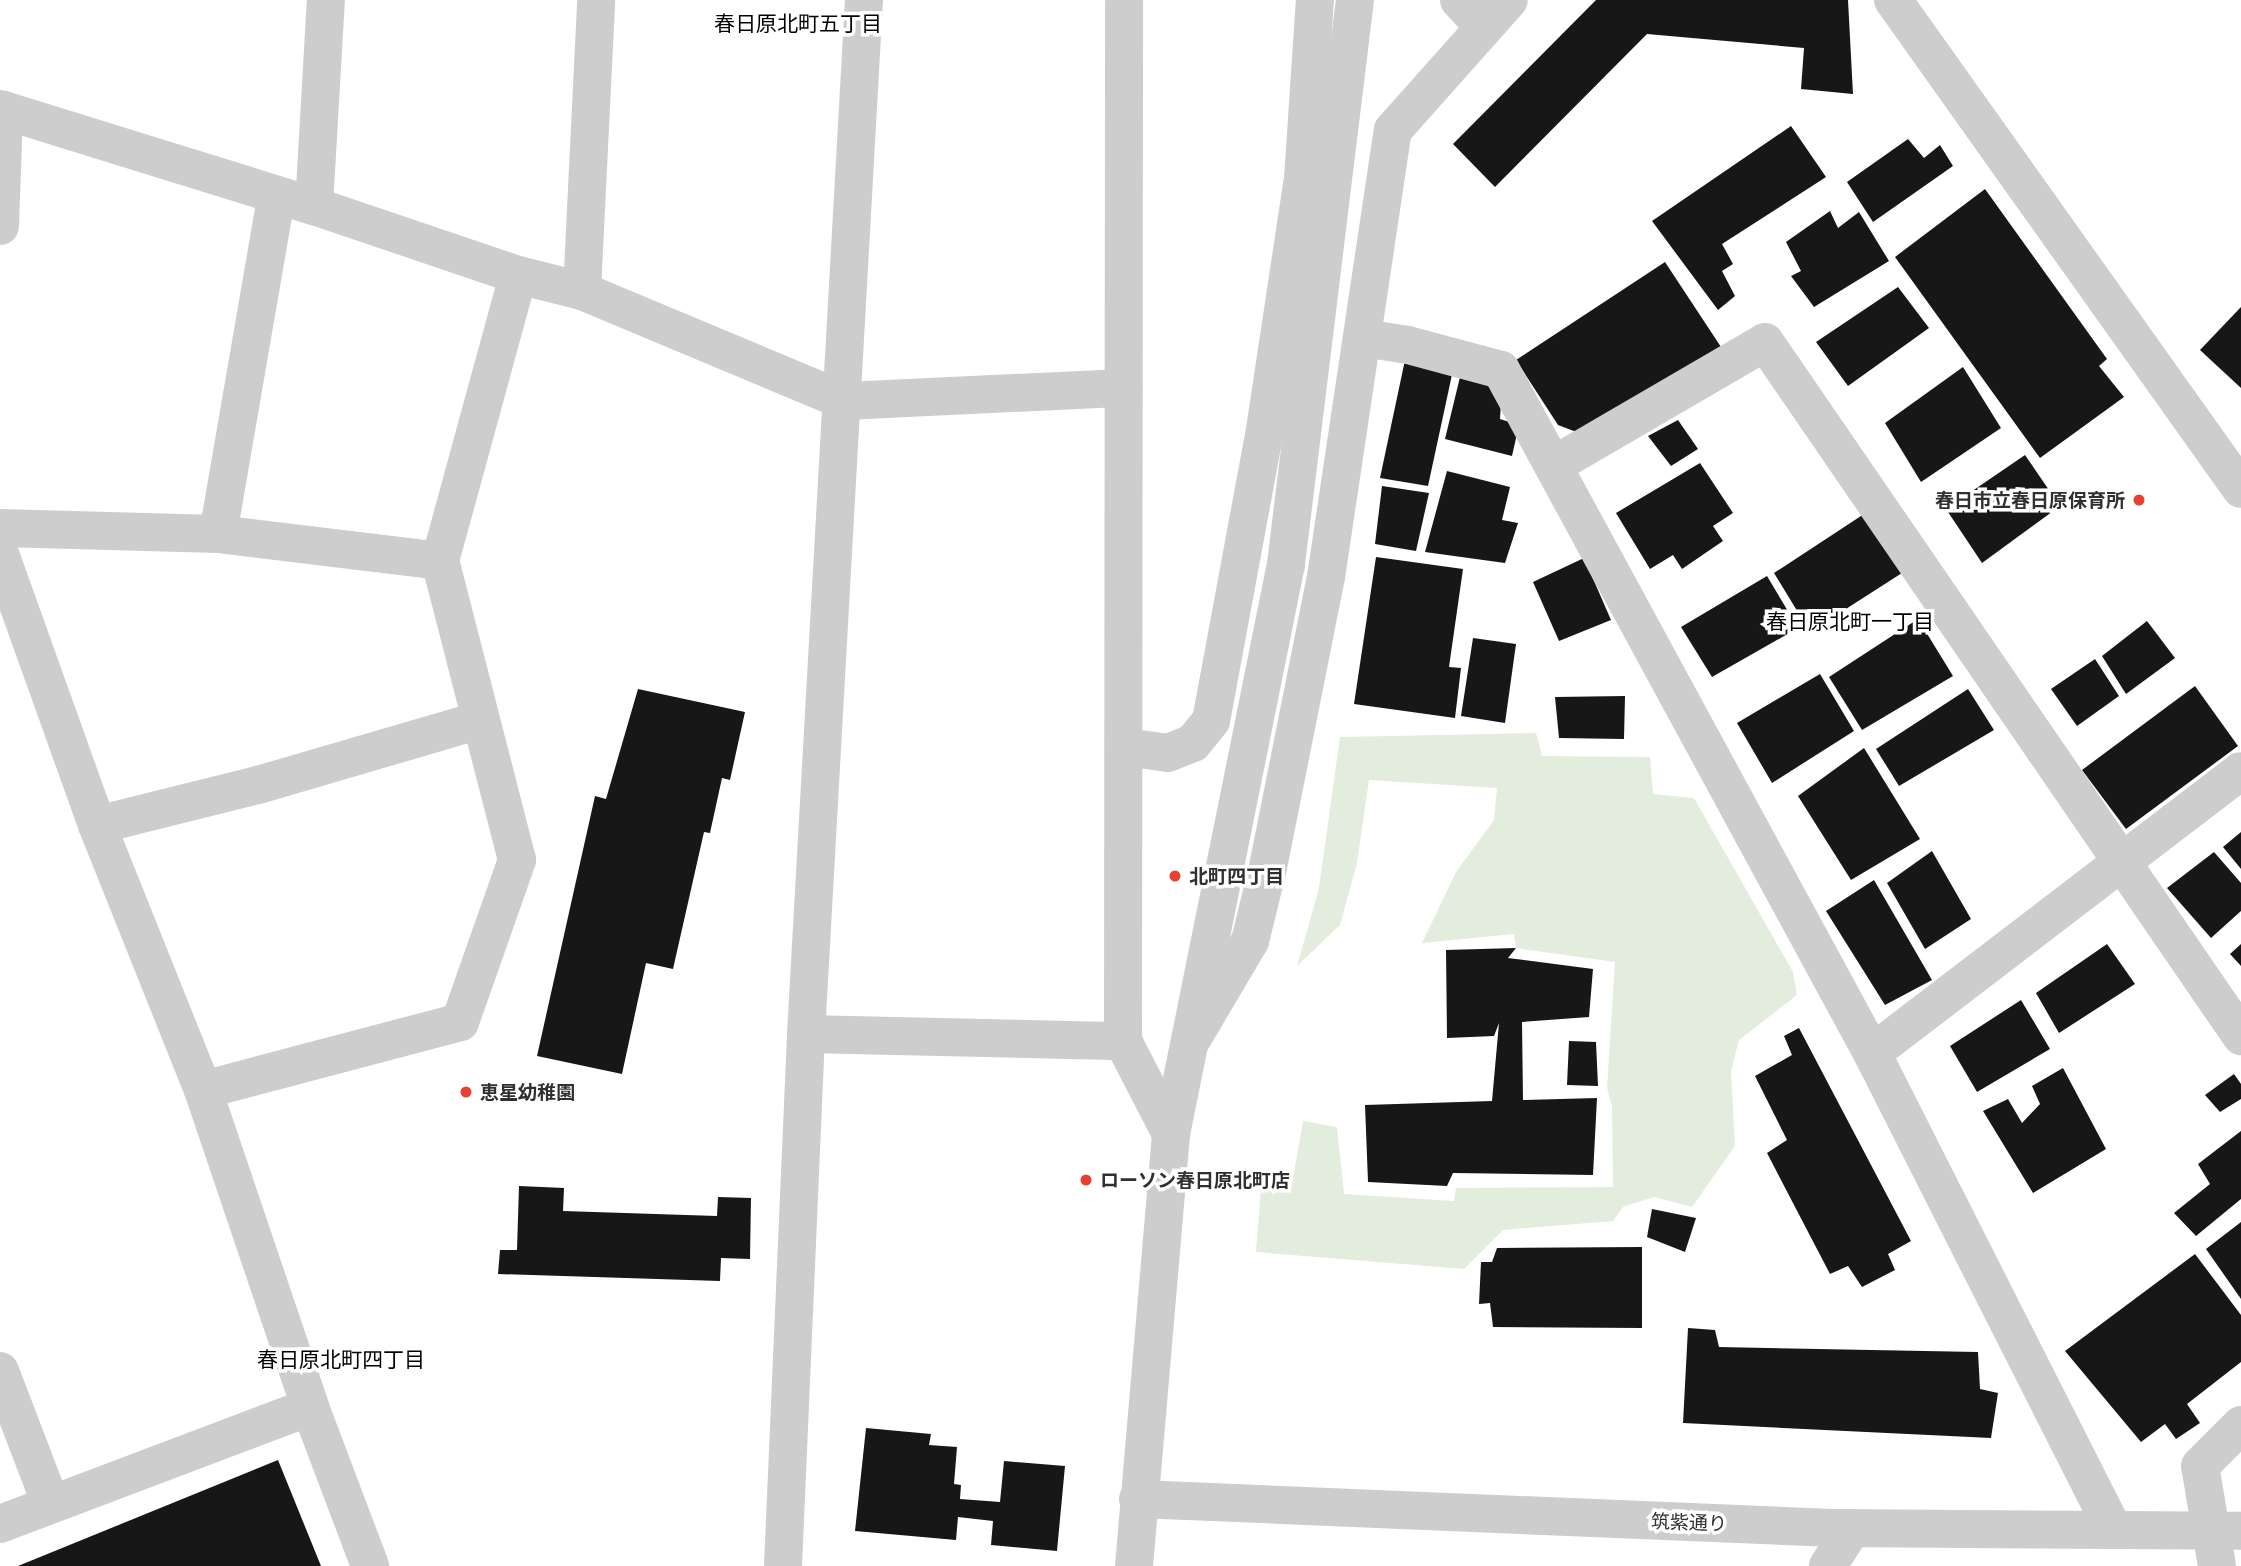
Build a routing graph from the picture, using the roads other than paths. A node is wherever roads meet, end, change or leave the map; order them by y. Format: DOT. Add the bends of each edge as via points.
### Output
graph roads {
  1 [pos="326,0"];
  2 [pos="596,0"];
  3 [pos="864,0"];
  4 [pos="1124,0"];
  5 [pos="1315,0"];
  6 [pos="1355,0"];
  7 [pos="1458,0"];
  8 [pos="1893,0"];
  9 [pos="1496,14"];
  10 [pos="2,109"];
  11 [pos="1303,179"];
  12 [pos="1384,190"];
  13 [pos="276,197"];
  14 [pos="314,206"];
  15 [pos="0,226"];
  16 [pos="518,275"];
  17 [pos="582,291"];
  18 [pos="1363,338"];
  19 [pos="1124,388"];
  20 [pos="845,401"];
  21 [pos="1554,465"];
  22 [pos="2241,489"];
  23 [pos="0,528"];
  24 [pos="218,534"];
  25 [pos="0,554"];
  26 [pos="440,561"];
  27 [pos="481,720"];
  28 [pos="1125,747"];
  29 [pos="2241,771"];
  30 [pos="97,825"];
  31 [pos="2121,862"];
  32 [pos="806,1034"];
  33 [pos="2241,1036"];
  34 [pos="1123,1041"];
  35 [pos="1184,1052"];
  36 [pos="1872,1053"];
  37 [pos="203,1090"];
  38 [pos="1171,1134"];
  39 [pos="0,1371"];
  40 [pos="310,1407"];
  41 [pos="2241,1425"];
  42 [pos="1138,1499"];
  43 [pos="50,1502"];
  44 [pos="0,1524"];
  45 [pos="1852,1528"];
  46 [pos="2113,1529"];
  47 [pos="2224,1542"];
  48 [pos="370,1566"];
  49 [pos="783,1566"];
  50 [pos="1134,1566"];
  51 [pos="1828,1566"];
  1 -- 14 [label="street"];
  2 -- 17 [label="street"];
  3 -- 20 [label="street"];
  4 -- 19 [label="street"];
  5 -- 11 [label="street"];
  6 -- 35 [label="street" via="1286,565"];
  7 -- 9 [label="street"];
  8 -- 22 [label="street"];
  9 -- 12 [label="street" via="1393,130"];
  10 -- 13 [label="street"];
  10 -- 15 [label="street"];
  11 -- 12 [label="street"];
  11 -- 28 [label="street" via="1264,436 1211,721 1193,743 1168,753"];
  12 -- 18 [label="street"];
  13 -- 14 [label="street"];
  13 -- 24 [label="street"];
  14 -- 16 [label="street"];
  16 -- 17 [label="street"];
  16 -- 26 [label="street"];
  17 -- 20 [label="street"];
  18 -- 21 [label="street" via="1501,370"];
  18 -- 35 [label="street" via="1326,577 1250,941"];
  19 -- 20 [label="street"];
  19 -- 28 [label="street"];
  20 -- 32 [label="street"];
  21 -- 31 [label="street" via="1765,342"];
  21 -- 36 [label="street"];
  23 -- 24 [label="street"];
  24 -- 26 [label="street"];
  25 -- 30 [label="street"];
  26 -- 27 [label="street"];
  27 -- 30 [label="street" via="258,785"];
  27 -- 37 [label="street" via="517,860 460,1022"];
  28 -- 34 [label="street"];
  29 -- 31 [label="street"];
  30 -- 37 [label="street"];
  31 -- 33 [label="street"];
  31 -- 36 [label="street"];
  32 -- 34 [label="street"];
  32 -- 49 [label="street"];
  34 -- 38 [label="street"];
  35 -- 38 [label="street"];
  36 -- 46 [label="street"];
  37 -- 40 [label="street"];
  38 -- 42 [label="street"];
  39 -- 43 [label="street"];
  40 -- 43 [label="street"];
  40 -- 48 [label="street"];
  41 -- 47 [label="street" via="2200,1466"];
  42 -- 45 [label="street, 筑紫通り"];
  42 -- 50 [label="street"];
  43 -- 44 [label="street"];
  45 -- 46 [label="street, 筑紫通り"];
  45 -- 51 [label="street"];
  46 -- 47 [label="street, 筑紫通り"];
}
